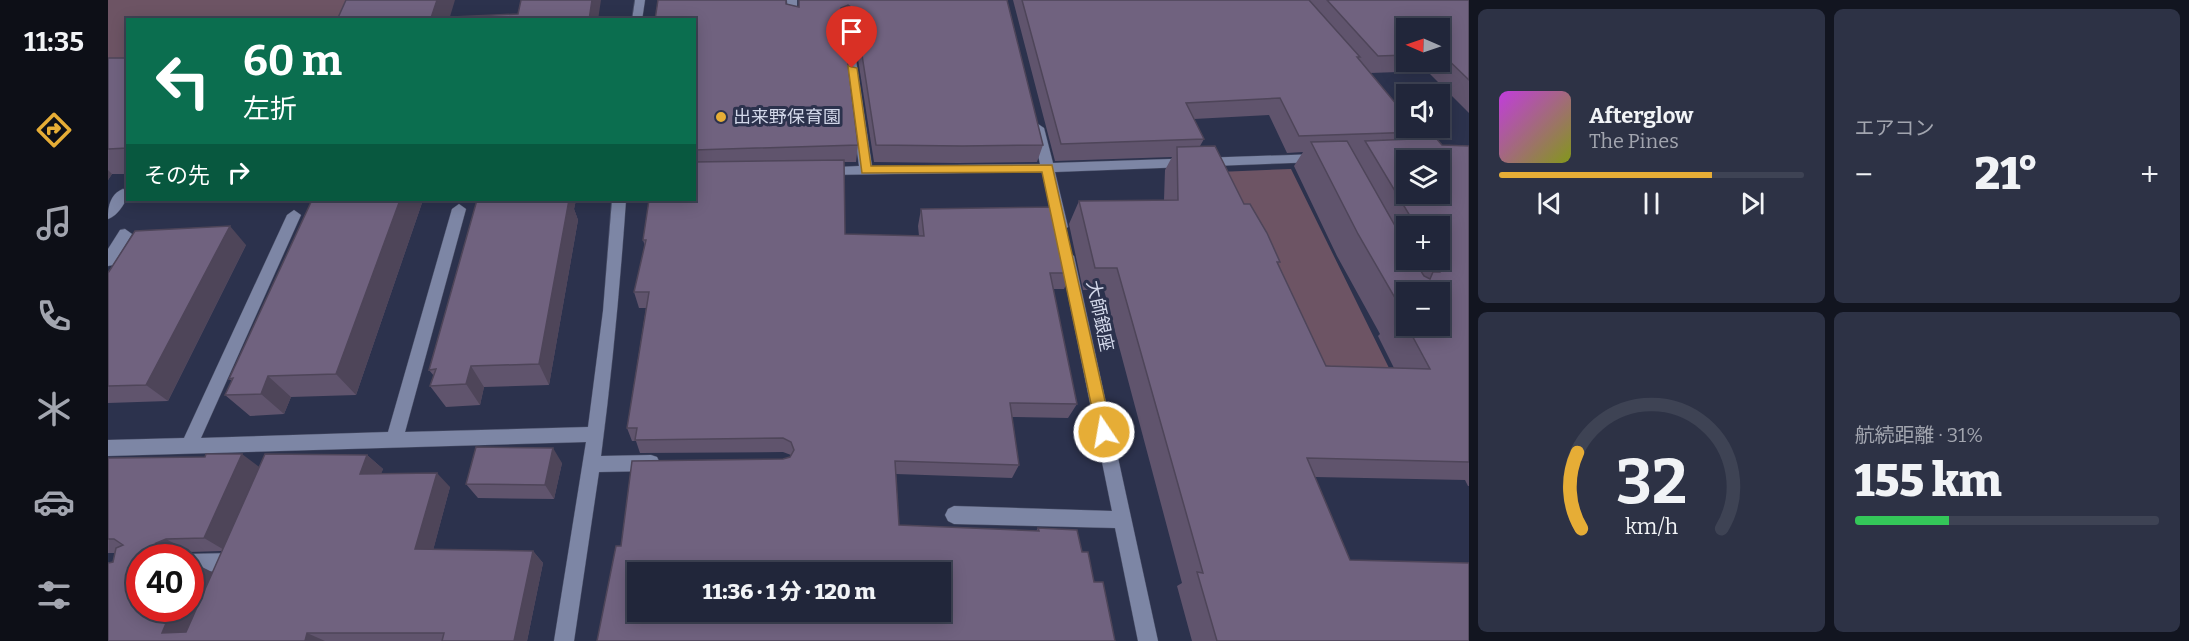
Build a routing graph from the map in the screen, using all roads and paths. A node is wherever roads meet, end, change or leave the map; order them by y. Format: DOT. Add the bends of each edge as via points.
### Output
graph roads {
  1 [pos="640,0"];
  2 [pos="792,0"];
  3 [pos="638,18"];
  4 [pos="793,20"];
  5 [pos="846,27"];
  6 [pos="1033,109"];
  7 [pos="1334,157"];
  8 [pos="1047,168"];
  9 [pos="866,170"];
  10 [pos="810,171"];
  11 [pos="125,193"];
  12 [pos="108,194"];
  13 [pos="619,201"];
  14 [pos="459,209"];
  15 [pos="108,214"];
  16 [pos="294,215"];
  17 [pos="125,234"];
  18 [pos="108,261"];
  19 [pos="597,434"];
  20 [pos="394,440"];
  21 [pos="189,446"];
  22 [pos="108,448"];
  23 [pos="664,463"];
  24 [pos="592,464"];
  25 [pos="954,515"];
  26 [pos="1123,520"];
  27 [pos="241,541"];
  28 [pos="204,562"];
  29 [pos="231,562"];
  30 [pos="223,582"];
  31 [pos="564,641"];
  32 [pos="1148,641"];
  1 -- 3 [label="street"];
  2 -- 4 [label="street"];
  5 -- 9 [label="street"];
  6 -- 8 [label="street, 大師銀座"];
  7 -- 8 [label="street"];
  8 -- 9 [label="street"];
  8 -- 26 [label="street, 大師銀座"];
  9 -- 10 [label="street"];
  11 -- 12 [label="street"];
  11 -- 15 [label="street"];
  13 -- 19 [label="street" via="611,321"];
  14 -- 20 [label="street"];
  16 -- 21 [label="street"];
  17 -- 18 [label="street"];
  19 -- 20 [label="street"];
  19 -- 24 [label="street"];
  20 -- 21 [label="street"];
  21 -- 22 [label="street"];
  23 -- 24 [label="street"];
  24 -- 31 [label="street"];
  25 -- 26 [label="street"];
  26 -- 32 [label="street, 大師銀座"];
  27 -- 29 [label="street"];
  28 -- 29 [label="street"];
  29 -- 30 [label="street"];
}
